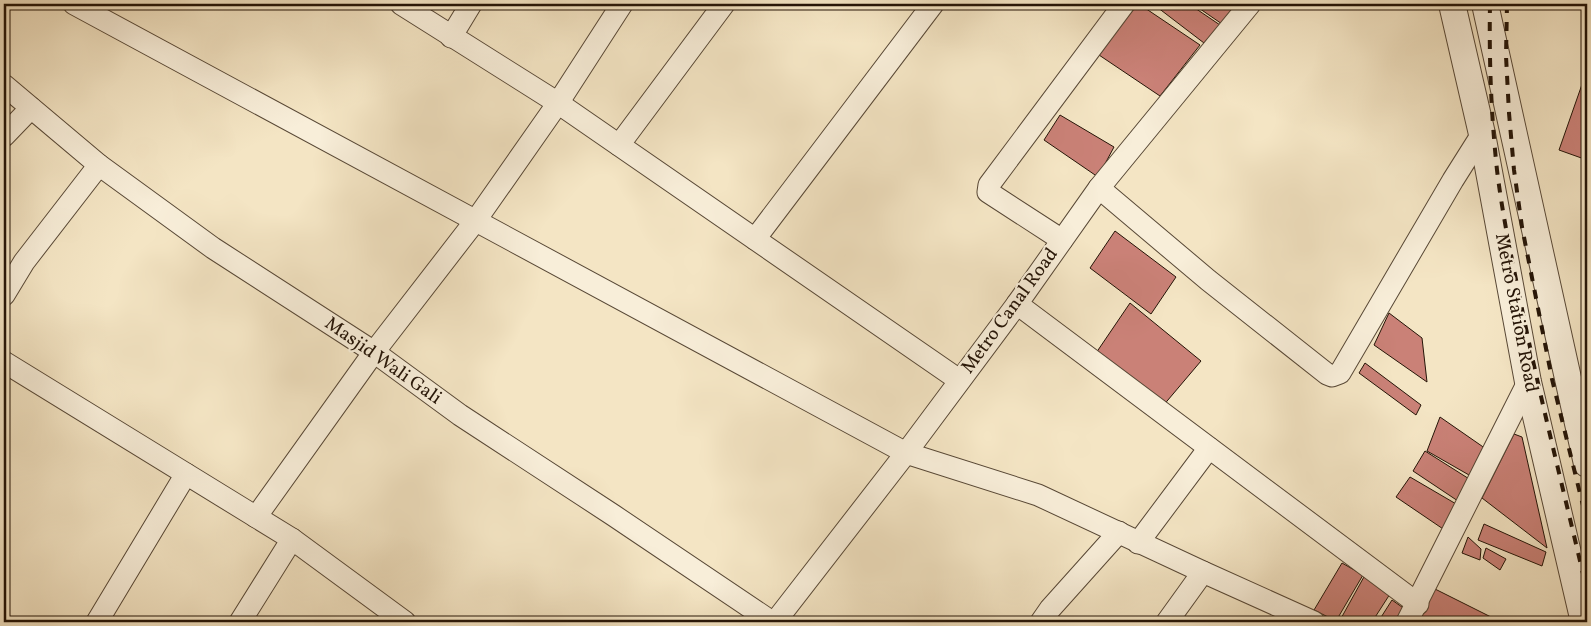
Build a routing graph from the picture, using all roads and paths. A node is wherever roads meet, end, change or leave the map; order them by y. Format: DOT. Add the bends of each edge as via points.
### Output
graph roads {
  1 [pos="74,4"];
  2 [pos="401,4"];
  3 [pos="471,4"];
  4 [pos="622,4"];
  5 [pos="724,4"];
  6 [pos="933,4"];
  7 [pos="1124,4"];
  8 [pos="1250,4"];
  9 [pos="1452,4"];
  10 [pos="1485,4"];
  11 [pos="451,36"];
  12 [pos="4,85"];
  13 [pos="558,103"];
  14 [pos="31,108"];
  15 [pos="1482,134"];
  16 [pos="4,136"];
  17 [pos="618,145"];
  18 [pos="99,165"];
  19 [pos="1099,188"];
  20 [pos="476,220"];
  21 [pos="755,239"];
  22 [pos="1062,240"];
  23 [pos="4,295"];
  24 [pos="1017,304"];
  25 [pos="374,352"];
  26 [pos="4,362"];
  27 [pos="960,380"];
  28 [pos="1528,382"];
  29 [pos="1209,448"];
  30 [pos="1586,448"];
  31 [pos="906,453"];
  32 [pos="186,474"];
  33 [pos="256,517"];
  34 [pos="1120,532"];
  35 [pos="292,539"];
  36 [pos="1138,542"];
  37 [pos="1203,572"];
  38 [pos="1418,604"];
  39 [pos="97,622"];
  40 [pos="240,622"];
  41 [pos="406,622"];
  42 [pos="774,622"];
  43 [pos="1041,622"];
  44 [pos="1167,622"];
  45 [pos="1314,622"];
  46 [pos="1407,622"];
  47 [pos="1584,622"];
  1 -- 20 [label="street"];
  2 -- 11 [label="street"];
  3 -- 11 [label="street"];
  4 -- 13 [label="street"];
  5 -- 17 [label="street"];
  6 -- 21 [label="street"];
  7 -- 22 [label="street" via="988,186 988,192"];
  8 -- 19 [label="street, Metro Canal Road"];
  9 -- 15 [label="street, Metro Station Road"];
  10 -- 30 [label="street, Metro Station Road"];
  11 -- 13 [label="street"];
  12 -- 14 [label="street, Masjid Wali Gali"];
  13 -- 17 [label="street"];
  13 -- 20 [label="street"];
  14 -- 16 [label="street"];
  14 -- 18 [label="street, Masjid Wali Gali"];
  15 -- 19 [label="street" via="1340,373 1332,376 1208,280"];
  15 -- 28 [label="street, Metro Station Road"];
  17 -- 21 [label="street"];
  18 -- 23 [label="street" via="24,262"];
  18 -- 25 [label="street, Masjid Wali Gali" via="213,248"];
  19 -- 22 [label="street, Metro Canal Road"];
  20 -- 25 [label="street"];
  20 -- 31 [label="street"];
  21 -- 27 [label="street"];
  22 -- 24 [label="street, Metro Canal Road"];
  24 -- 27 [label="street, Metro Canal Road"];
  24 -- 29 [label="street"];
  25 -- 33 [label="street"];
  25 -- 42 [label="street, Masjid Wali Gali" via="460,415"];
  26 -- 32 [label="street"];
  27 -- 31 [label="street, Metro Canal Road"];
  28 -- 38 [label="street"];
  28 -- 47 [label="street, Metro Station Road"];
  29 -- 36 [label="street"];
  29 -- 38 [label="street"];
  31 -- 34 [label="street" via="1038,495"];
  31 -- 42 [label="street, Metro Canal Road"];
  32 -- 33 [label="street"];
  32 -- 39 [label="street"];
  33 -- 35 [label="street"];
  34 -- 36 [label="street"];
  34 -- 43 [label="street"];
  35 -- 40 [label="street"];
  35 -- 41 [label="street"];
  36 -- 37 [label="street"];
  37 -- 44 [label="street"];
  37 -- 45 [label="street"];
  38 -- 46 [label="street"];
}
